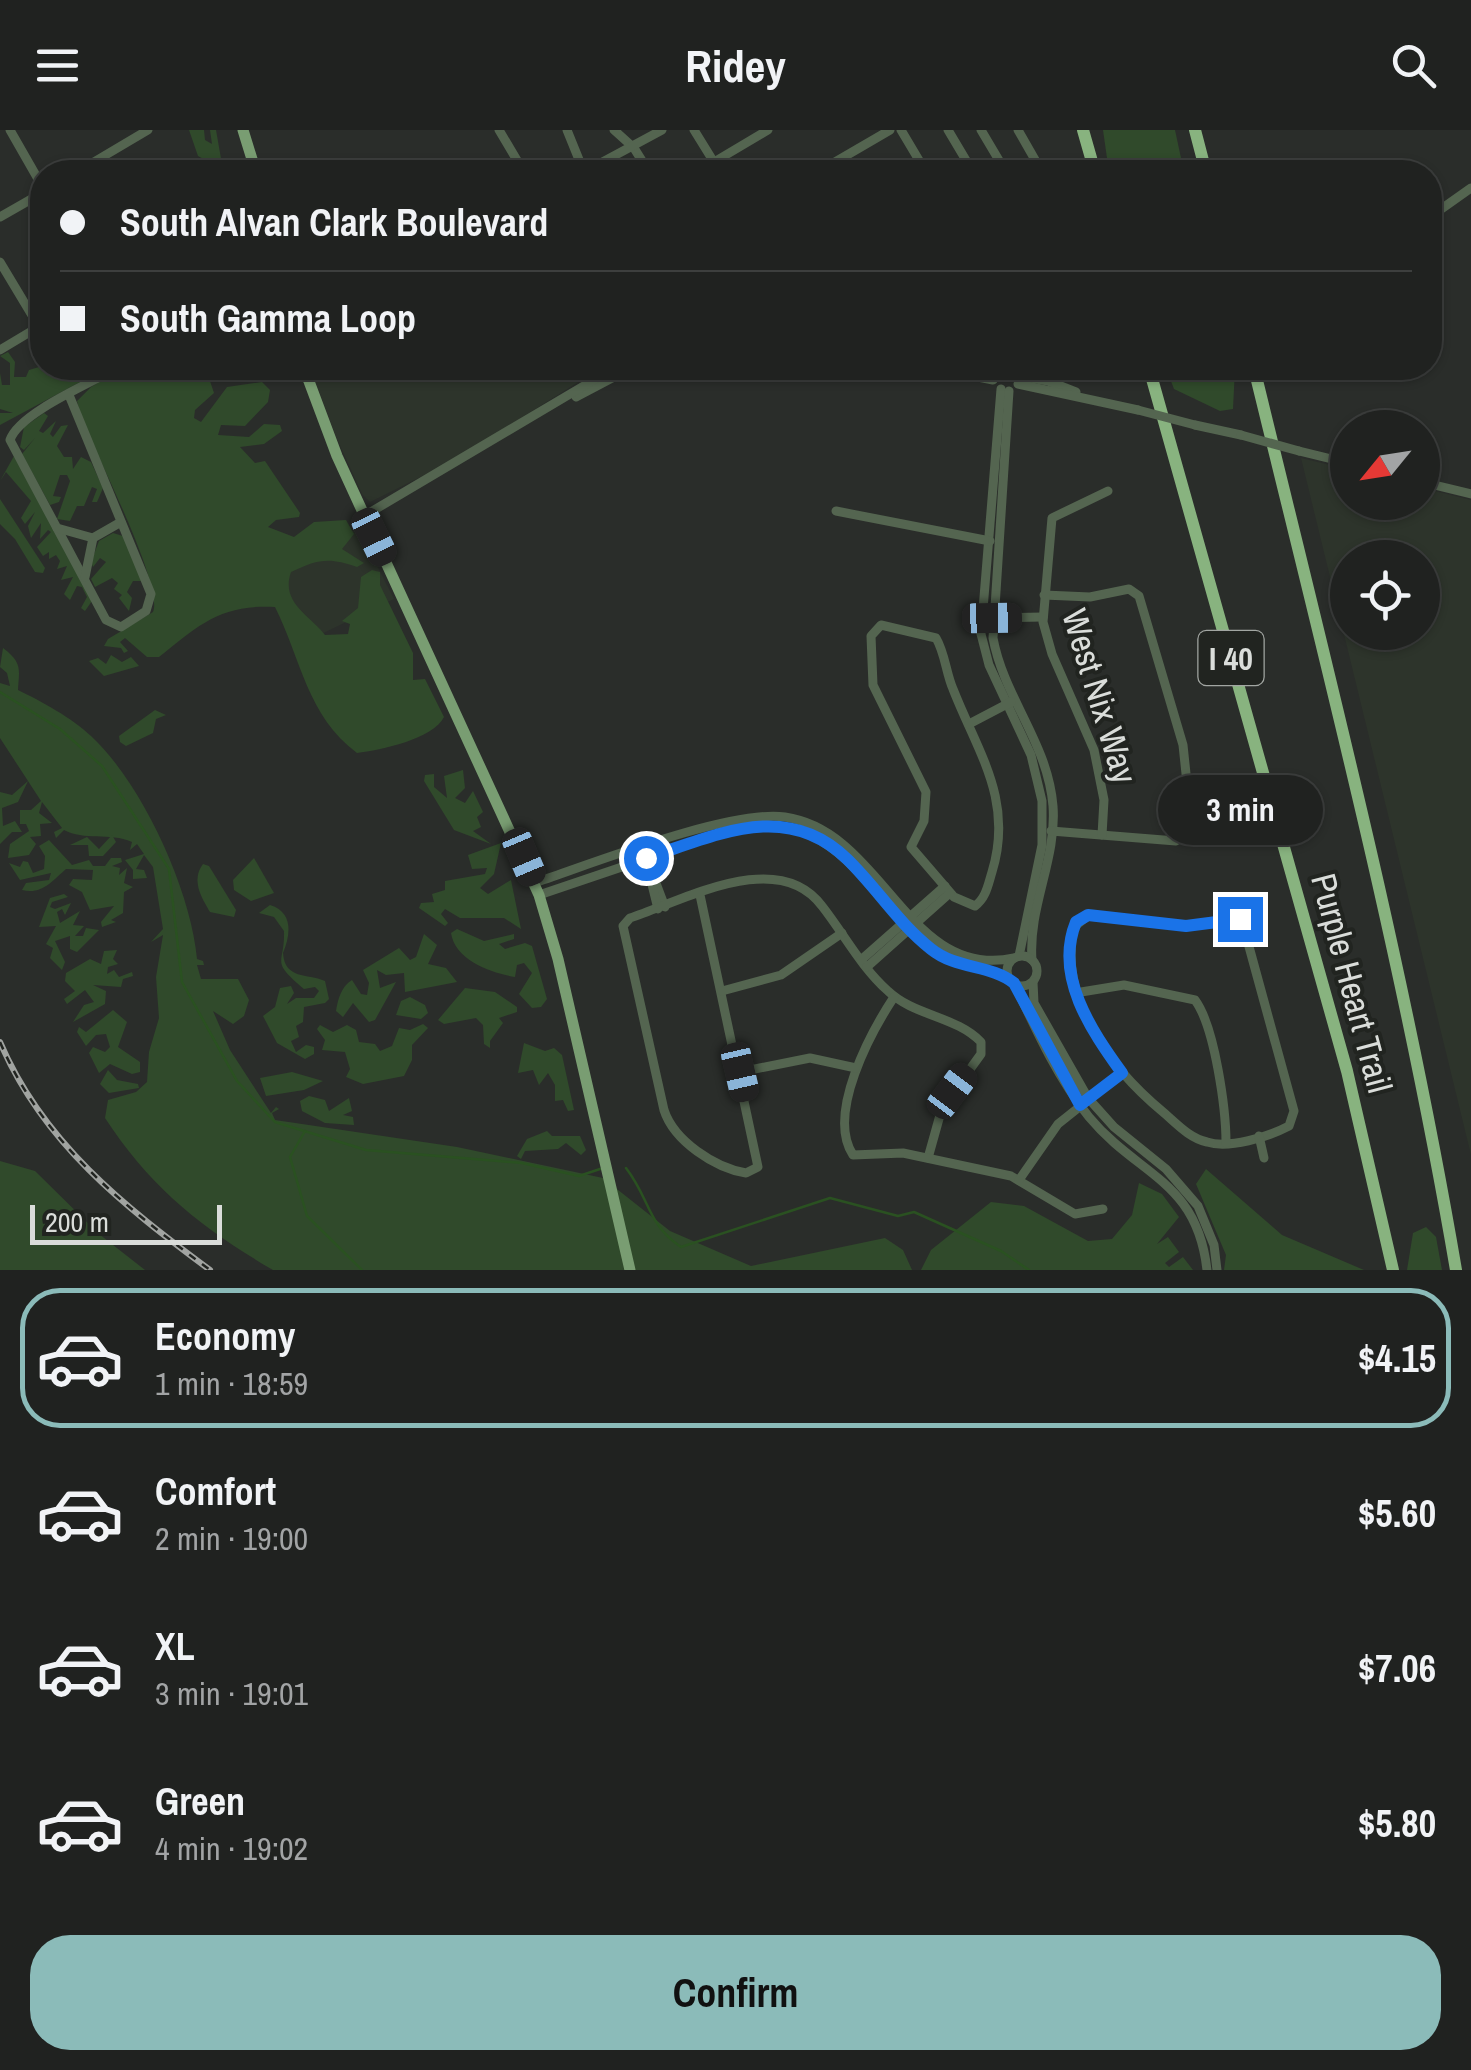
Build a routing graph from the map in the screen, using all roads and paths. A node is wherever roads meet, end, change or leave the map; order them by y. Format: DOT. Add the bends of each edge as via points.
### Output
graph roads {
  1 [pos="10,130"];
  2 [pos="148,130"];
  3 [pos="244,130"];
  4 [pos="499,130"];
  5 [pos="567,130"];
  6 [pos="614,130"];
  7 [pos="662,130"];
  8 [pos="694,130"];
  9 [pos="768,130"];
  10 [pos="890,130"];
  11 [pos="902,130"];
  12 [pos="948,130"];
  13 [pos="980,130"];
  14 [pos="1018,130"];
  15 [pos="1083,130"];
  16 [pos="1195,130"];
  17 [pos="634,148"];
  18 [pos="97,160"];
  19 [pos="253,160"];
  20 [pos="517,160"];
  21 [pos="579,160"];
  22 [pos="609,160"];
  23 [pos="642,160"];
  24 [pos="713,160"];
  25 [pos="717,160"];
  26 [pos="839,160"];
  27 [pos="919,160"];
  28 [pos="966,160"];
  29 [pos="999,160"];
  30 [pos="1035,160"];
  31 [pos="1092,160"];
  32 [pos="1203,160"];
  33 [pos="30,167"];
  34 [pos="1471,188"];
  35 [pos="30,197"];
  36 [pos="1442,208"];
  37 [pos="0,217"];
  38 [pos="0,262"];
  39 [pos="30,309"];
  40 [pos="30,332"];
  41 [pos="0,350"];
  42 [pos="96,380"];
  43 [pos="309,380"];
  44 [pos="595,380"];
  45 [pos="609,380"];
  46 [pos="1013,380"];
  47 [pos="1021,380"];
  48 [pos="1152,380"];
  49 [pos="1257,380"];
  50 [pos="69,395"];
  51 [pos="542,414"];
  52 [pos="1330,459"];
  53 [pos="1440,486"];
  54 [pos="1108,491"];
  55 [pos="1471,494"];
  56 [pos="836,511"];
  57 [pos="364,516"];
  58 [pos="121,522"];
  59 [pos="56,528"];
  60 [pos="93,538"];
  61 [pos="992,542"];
  62 [pos="85,576"];
  63 [pos="1044,595"];
  64 [pos="1043,616"];
  65 [pos="980,618"];
  66 [pos="992,618"];
  67 [pos="1012,702"];
  68 [pos="970,724"];
  69 [pos="1048,831"];
  70 [pos="1102,835"];
  71 [pos="646,856"];
  72 [pos="537,889"];
  73 [pos="948,889"];
  74 [pos="700,896"];
  75 [pos="662,908"];
  76 [pos="909,922"];
  77 [pos="842,933"];
  78 [pos="1016,957"];
  79 [pos="1032,960"];
  80 [pos="864,964"];
  81 [pos="1013,982"];
  82 [pos="1032,982"];
  83 [pos="722,991"];
  84 [pos="1075,993"];
  85 [pos="894,996"];
  86 [pos="856,1068"];
  87 [pos="740,1072"];
  88 [pos="1122,1073"];
  89 [pos="1084,1102"];
  90 [pos="1258,1136"];
  91 [pos="1226,1144"];
  92 [pos="928,1158"];
  93 [pos="1264,1158"];
  94 [pos="1020,1180"];
  95 [pos="1103,1209"];
  96 [pos="630,1270"];
  97 [pos="1206,1270"];
  98 [pos="1218,1270"];
  99 [pos="1393,1270"];
  100 [pos="1458,1270"];
  1 -- 33 [label="street"];
  2 -- 18 [label="street"];
  3 -- 19 [label="main road"];
  4 -- 20 [label="street"];
  5 -- 21 [label="street"];
  6 -- 17 [label="street"];
  7 -- 17 [label="street"];
  8 -- 24 [label="street"];
  9 -- 25 [label="street"];
  10 -- 26 [label="street"];
  11 -- 27 [label="street"];
  12 -- 28 [label="street"];
  13 -- 29 [label="street"];
  14 -- 30 [label="street"];
  15 -- 31 [label="highway"];
  16 -- 32 [label="highway"];
  17 -- 22 [label="street"];
  17 -- 23 [label="street"];
  34 -- 36 [label="street"];
  35 -- 37 [label="street"];
  38 -- 39 [label="street"];
  40 -- 41 [label="street"];
  42 -- 50 [label="street"];
  43 -- 57 [label="main road"];
  44 -- 51 [label="street"];
  45 -- 51 [label="street"];
  46 -- 61 [label="street"];
  47 -- 52 [label="street, bridge"];
  48 -- 99 [label="highway, Purple Heart Trail / I 40" via="1346,1071"];
  49 -- 100 [label="highway, Purple Heart Trail" via="1372,842"];
  50 -- 58 [label="street"];
  50 -- 59 [label="street" via="18,424 10,440"];
  51 -- 57 [label="street"];
  53 -- 55 [label="street"];
  54 -- 63 [label="street, West Nix Way" via="1052,518"];
  56 -- 61 [label="street"];
  57 -- 72 [label="main road"];
  58 -- 60 [label="street"];
  58 -- 62 [label="street" via="150,605 112,626"];
  59 -- 60 [label="street"];
  59 -- 62 [label="street"];
  60 -- 62 [label="street"];
  61 -- 65 [label="street"];
  61 -- 66 [label="street"];
  63 -- 64 [label="street, West Nix Way"];
  63 -- 70 [label="street" via="1096,597 1129,589 1140,596 1183,745 1190,836 1176,841"];
  64 -- 66 [label="street"];
  64 -- 70 [label="street, West Nix Way" via="1052,654 1094,750 1104,800"];
  65 -- 66 [label="street"];
  65 -- 67 [label="street" via="989,665"];
  66 -- 67 [label="street" via="995,653"];
  67 -- 68 [label="street"];
  67 -- 69 [label="street" via="1043,756"];
  68 -- 73 [label="street" via="990,766 1000,811 994,865 984,897 974,906"];
  68 -- 73 [label="street" via="936,638 876,626 869,653 873,685 926,798 924,821 910,843"];
  69 -- 70 [label="street"];
  69 -- 78 [label="street"];
  69 -- 79 [label="street"];
  71 -- 72 [label="street"];
  71 -- 75 [label="street"];
  71 -- 76 [label="street" via="749,816 801,820 852,848"];
  72 -- 96 [label="main road"];
  73 -- 76 [label="street"];
  74 -- 75 [label="street"];
  74 -- 77 [label="street" via="750,878 786,880 815,897"];
  74 -- 83 [label="street"];
  75 -- 87 [label="street" via="624,924 666,1117 720,1166 746,1173 758,1167"];
  76 -- 78 [label="street" via="966,958"];
  76 -- 80 [label="street"];
  76 -- 81 [label="street" via="960,967 1000,973"];
  77 -- 80 [label="street"];
  77 -- 83 [label="street" via="787,972"];
  78 -- 79 [label="street"];
  78 -- 81 [label="street" via="1008,966"];
  79 -- 82 [label="street"];
  80 -- 85 [label="street"];
  81 -- 82 [label="street"];
  81 -- 89 [label="street"];
  82 -- 89 [label="street" via="1037,1010"];
  83 -- 87 [label="street"];
  84 -- 88 [label="street"];
  84 -- 90 [label="street" via="1070,949 1083,916 1186,926 1240,919 1294,1116 1288,1126"];
  84 -- 91 [label="street" via="1124,985 1195,1000 1224,1106"];
  85 -- 86 [label="street"];
  85 -- 92 [label="street" via="970,1032 983,1048 942,1108"];
  86 -- 87 [label="street" via="810,1058"];
  86 -- 92 [label="street" via="847,1120 852,1155"];
  88 -- 89 [label="street"];
  88 -- 91 [label="street" via="1192,1136"];
  89 -- 94 [label="street" via="1040,1146"];
  89 -- 97 [label="street" via="1107,1136 1172,1188 1198,1232"];
  89 -- 98 [label="street" via="1166,1169 1198,1206"];
  90 -- 91 [label="street"];
  90 -- 93 [label="street"];
  92 -- 94 [label="street"];
  94 -- 95 [label="street" via="1074,1214"];
}
